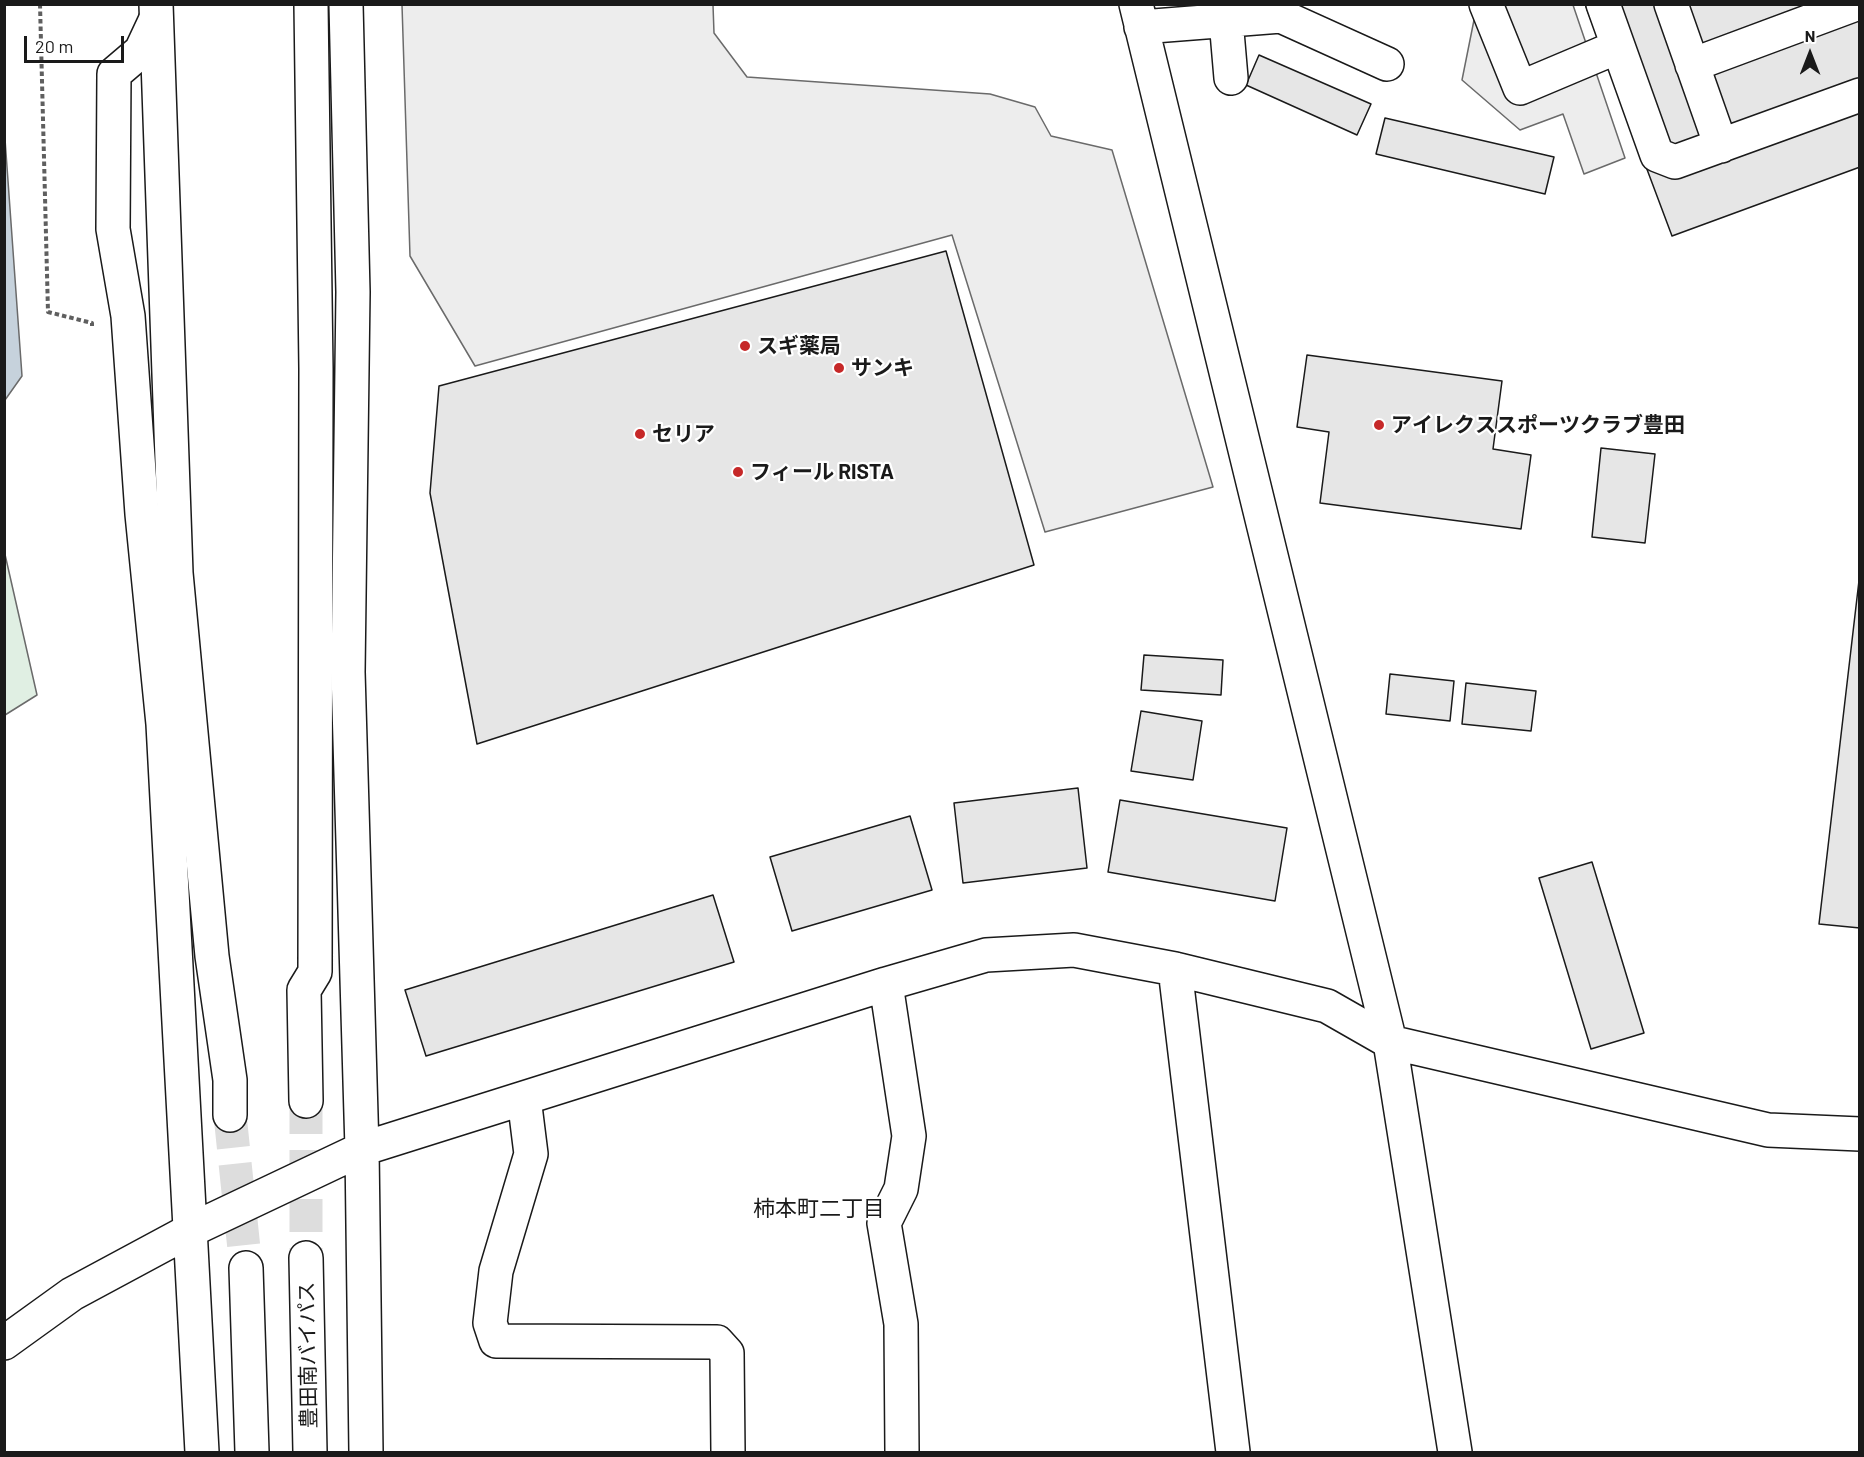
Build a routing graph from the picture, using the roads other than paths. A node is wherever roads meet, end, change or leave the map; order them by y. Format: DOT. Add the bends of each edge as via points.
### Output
graph roads {
  1 [pos="311,4"];
  2 [pos="346,4"];
  3 [pos="1472,4"];
  4 [pos="1486,4"];
  5 [pos="1603,4"];
  6 [pos="1671,4"];
  7 [pos="1856,4"];
  8 [pos="156,12"];
  9 [pos="1139,16"];
  10 [pos="1226,20"];
  11 [pos="1603,53"];
  12 [pos="1387,64"];
  13 [pos="1692,65"];
  14 [pos="1231,78"];
  15 [pos="1860,95"];
  16 [pos="1721,146"];
  17 [pos="1174,969"];
  18 [pos="886,984"];
  19 [pos="1390,1042"];
  20 [pos="524,1098"];
  21 [pos="306,1101"];
  22 [pos="230,1115"];
  23 [pos="1860,1134"];
  24 [pos="362,1149"];
  25 [pos="190,1230"];
  26 [pos="306,1258"];
  27 [pos="246,1268"];
  28 [pos="4,1343"];
  29 [pos="202,1452"];
  30 [pos="252,1452"];
  31 [pos="310,1452"];
  32 [pos="366,1452"];
  33 [pos="728,1452"];
  34 [pos="902,1452"];
  35 [pos="1233,1452"];
  36 [pos="1455,1452"];
  1 -- 21 [label="main road" via="316,369 315,972 304,990"];
  2 -- 24 [label="main road" via="353,292 348,672"];
  3 -- 4 [label="main road"];
  4 -- 11 [label="main road" via="1520,88"];
  5 -- 16 [label="main road" via="1657,155 1675,162"];
  6 -- 13 [label="main road"];
  7 -- 13 [label="main road"];
  8 -- 22 [label="main road" via="176,573 212,956 230,1080"];
  8 -- 25 [label="main road" via="141,51 114,74 113,229 128,316 163,724"];
  9 -- 10 [label="main road"];
  9 -- 19 [label="main road"];
  10 -- 12 [label="main road" via="1281,16"];
  10 -- 14 [label="main road"];
  13 -- 16 [label="main road"];
  15 -- 16 [label="main road"];
  17 -- 18 [label="main road" via="1074,950 986,955"];
  17 -- 19 [label="main road" via="1327,1006"];
  17 -- 35 [label="main road"];
  18 -- 20 [label="main road"];
  18 -- 34 [label="main road" via="909,1136 901,1189 884,1223 901,1324"];
  19 -- 23 [label="main road" via="1768,1130"];
  19 -- 36 [label="main road"];
  20 -- 24 [label="main road"];
  20 -- 33 [label="main road" via="531,1154 496,1271 490,1323 496,1341 717,1342 727,1353"];
  24 -- 25 [label="main road"];
  24 -- 32 [label="main road"];
  25 -- 28 [label="main road" via="72,1294"];
  25 -- 29 [label="main road"];
  26 -- 31 [label="main road, 豊田南バイパス"];
  27 -- 30 [label="main road"];
}
